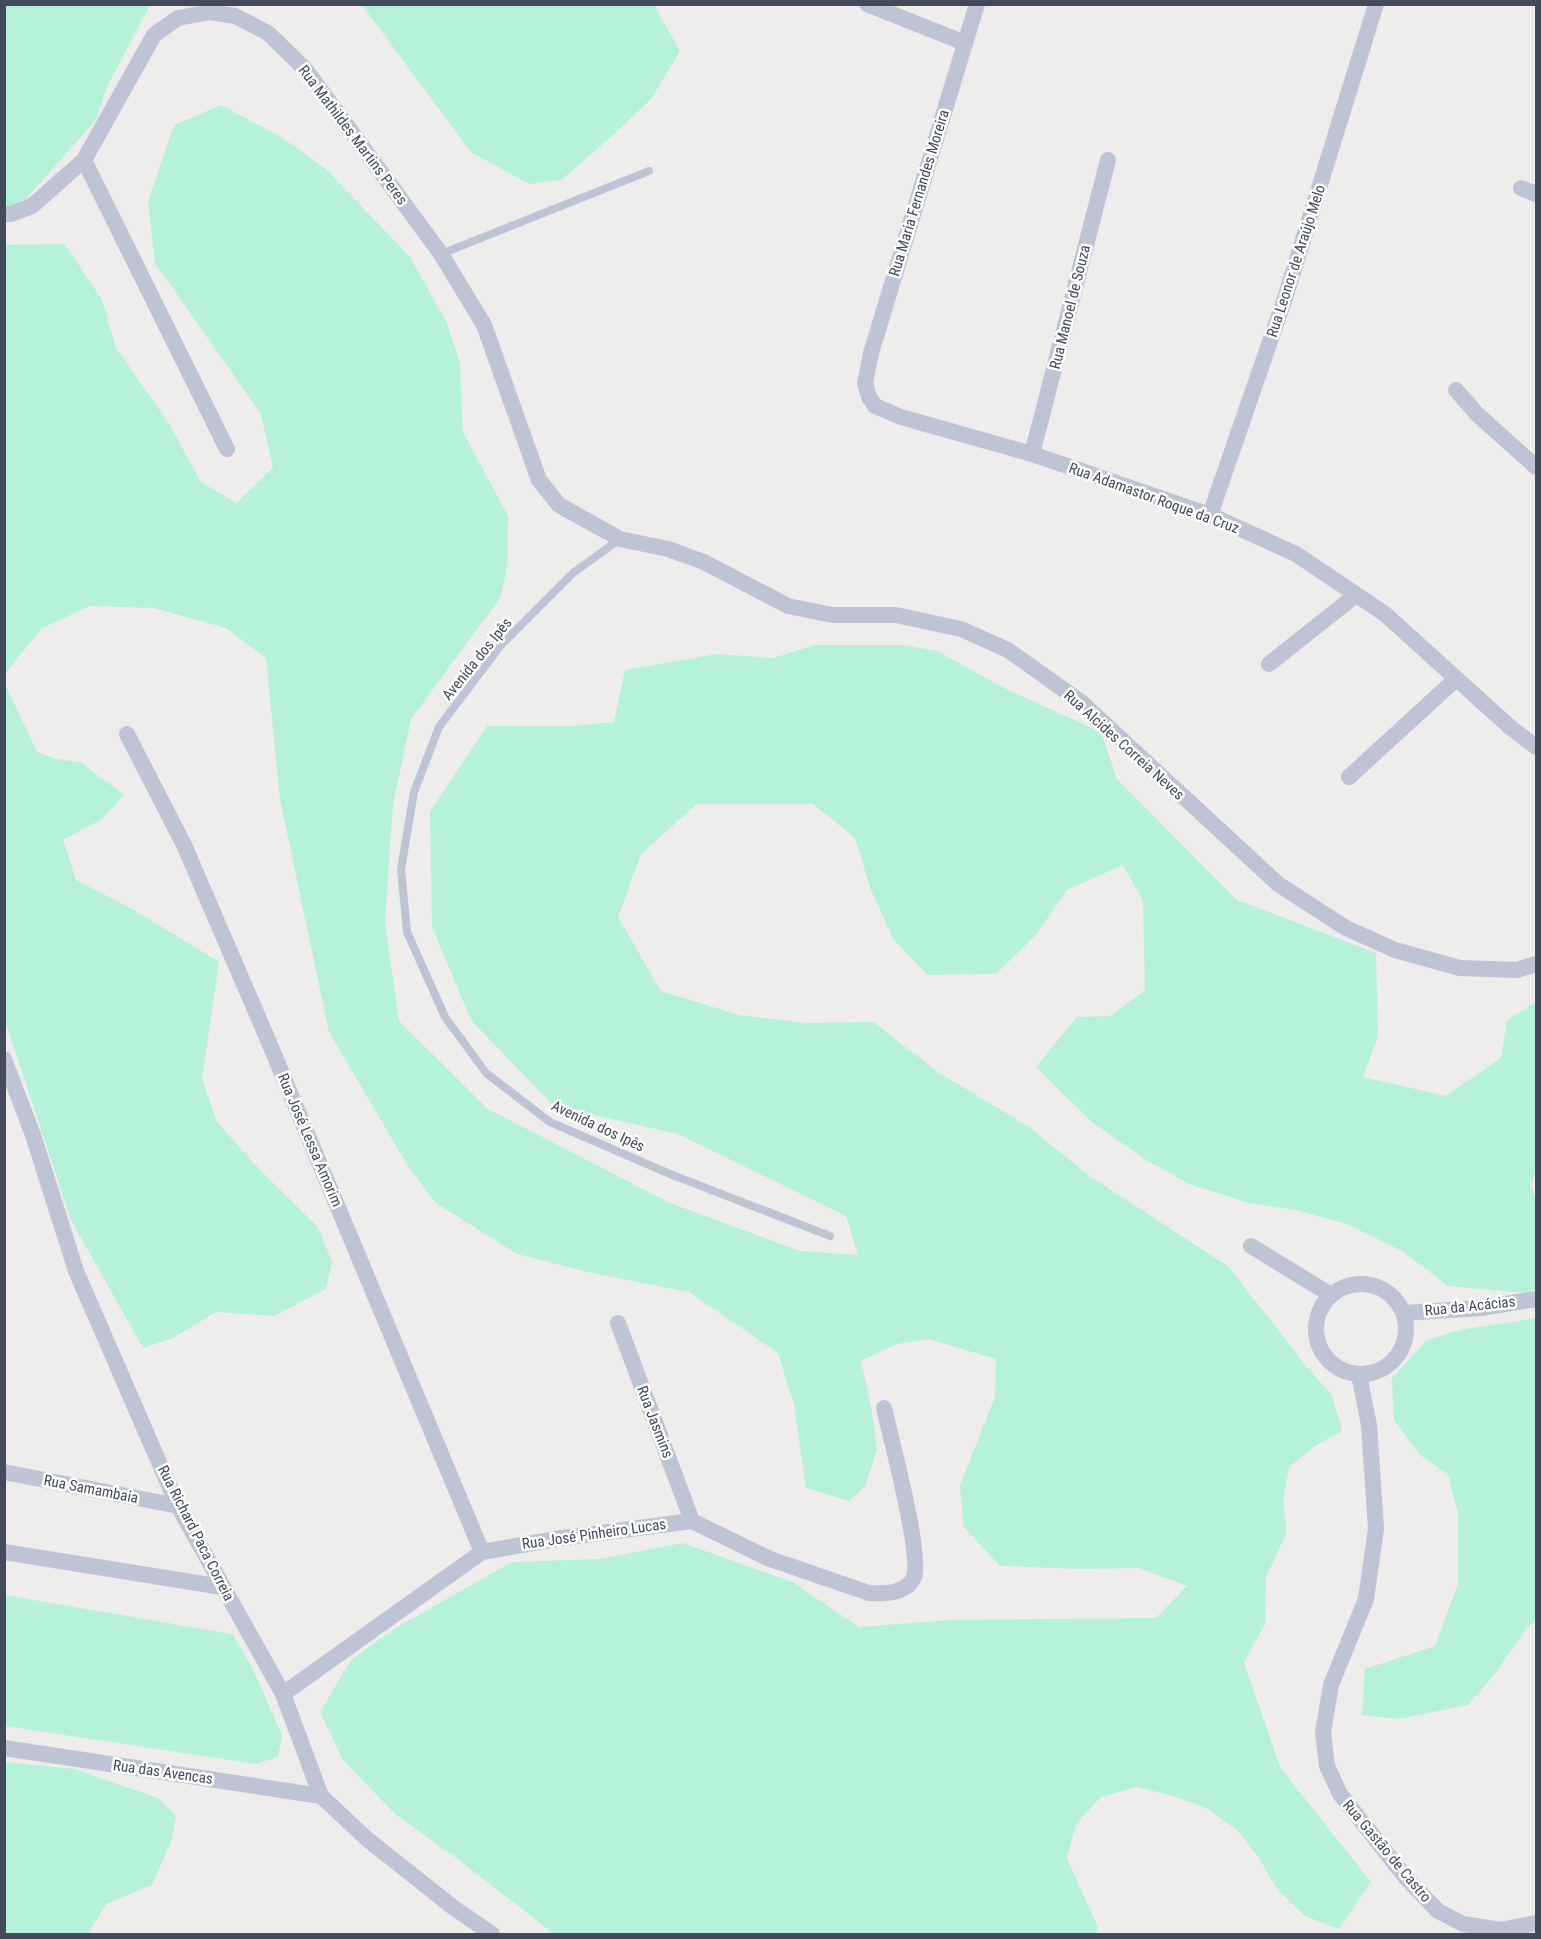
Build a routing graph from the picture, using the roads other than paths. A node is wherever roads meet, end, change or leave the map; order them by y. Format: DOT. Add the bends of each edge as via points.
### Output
graph roads {
  1 [pos="867,4"];
  2 [pos="977,4"];
  3 [pos="1376,4"];
  4 [pos="965,43"];
  5 [pos="84,159"];
  6 [pos="1108,160"];
  7 [pos="649,171"];
  8 [pos="4,214"];
  9 [pos="441,254"];
  10 [pos="865,384"];
  11 [pos="1456,390"];
  12 [pos="226,449"];
  13 [pos="1032,454"];
  14 [pos="1536,467"];
  15 [pos="1210,515"];
  16 [pos="620,539"];
  17 [pos="1356,595"];
  18 [pos="1269,663"];
  19 [pos="1456,679"];
  20 [pos="128,734"];
  21 [pos="1536,747"];
  22 [pos="1349,777"];
  23 [pos="1536,964"];
  24 [pos="4,1059"];
  25 [pos="830,1236"];
  26 [pos="1251,1246"];
  27 [pos="1331,1295"];
  28 [pos="1536,1299"];
  29 [pos="1404,1313"];
  30 [pos="618,1323"];
  31 [pos="1359,1375"];
  32 [pos="884,1408"];
  33 [pos="4,1472"];
  34 [pos="178,1506"];
  35 [pos="692,1521"];
  36 [pos="482,1551"];
  37 [pos="4,1552"];
  38 [pos="222,1587"];
  39 [pos="283,1694"];
  40 [pos="4,1748"];
  41 [pos="321,1796"];
  42 [pos="1536,1923"];
  43 [pos="492,1935"];
  1 -- 4 [label="street"];
  2 -- 4 [label="street, Rua Maria Fernandes Moreira"];
  3 -- 15 [label="street, Rua Leonor de Araújo Melo" via="1285,298"];
  4 -- 10 [label="street, Rua Maria Fernandes Moreira"];
  5 -- 8 [label="street, Rua Mathildes Martins Peres" via="32,206"];
  5 -- 9 [label="street, Rua Mathildes Martins Peres" via="154,35 178,18 210,12 235,16 268,33 306,70"];
  5 -- 12 [label="street"];
  6 -- 13 [label="street, Rua Manoel de Souza"];
  7 -- 9 [label="lane"];
  9 -- 16 [label="street, Rua Mathildes Martins Peres" via="484,325 538,480 559,505"];
  10 -- 13 [label="street, Rua Adamastor Roque da Cruz" via="875,406 892,414"];
  11 -- 14 [label="street"];
  13 -- 15 [label="street, Rua Adamastor Roque da Cruz"];
  15 -- 17 [label="street, Rua Adamastor Roque da Cruz" via="1296,554"];
  16 -- 23 [label="street, Rua Alcides Correia Neves" via="668,549 704,562 788,606 832,615 896,615 961,629 1008,650 1081,702 1278,884 1346,928 1395,950 1461,968 1517,970"];
  16 -- 25 [label="lane, Avenida dos Ipês" via="573,573 501,645 439,727 414,792 400,869 407,932 445,1017 486,1073 550,1122"];
  17 -- 18 [label="street"];
  17 -- 19 [label="street, Rua Adamastor Roque da Cruz" via="1385,614"];
  19 -- 21 [label="street, Rua Adamastor Roque da Cruz"];
  19 -- 22 [label="street"];
  20 -- 36 [label="street, Rua José Lessa Amorim" via="193,866"];
  24 -- 34 [label="street, Rua Richard Paca Correia" via="33,1135 76,1271"];
  26 -- 27 [label="street"];
  27 -- 29 [label="street" via="1343,1287 1372,1285 1385,1290"];
  27 -- 31 [label="street" via="1321,1307 1316,1337 1331,1363"];
  28 -- 29 [label="street, Rua da Acácias" via="1481,1308"];
  29 -- 31 [label="street" via="1405,1342 1398,1355 1388,1366"];
  30 -- 35 [label="street, Rua Jasmins"];
  31 -- 42 [label="street, Rua Gastão de Castro" via="1369,1425 1376,1529 1366,1599 1331,1685 1323,1732 1327,1766 1340,1794 1407,1879 1438,1911 1463,1924 1501,1930"];
  32 -- 35 [label="street" via="916,1562 914,1578 905,1588 886,1594 869,1593 770,1559"];
  33 -- 34 [label="street, Rua Samambaia"];
  34 -- 38 [label="street, Rua Richard Paca Correia"];
  35 -- 36 [label="street, Rua José Pinheiro Lucas"];
  36 -- 39 [label="street, Rua José Pinheiro Lucas"];
  37 -- 38 [label="street"];
  38 -- 39 [label="street, Rua Richard Paca Correia"];
  39 -- 41 [label="street, Rua Richard Paca Correia"];
  40 -- 41 [label="street, Rua das Avencas"];
  41 -- 43 [label="street, Rua Richard Paca Correia" via="367,1839"];
}
